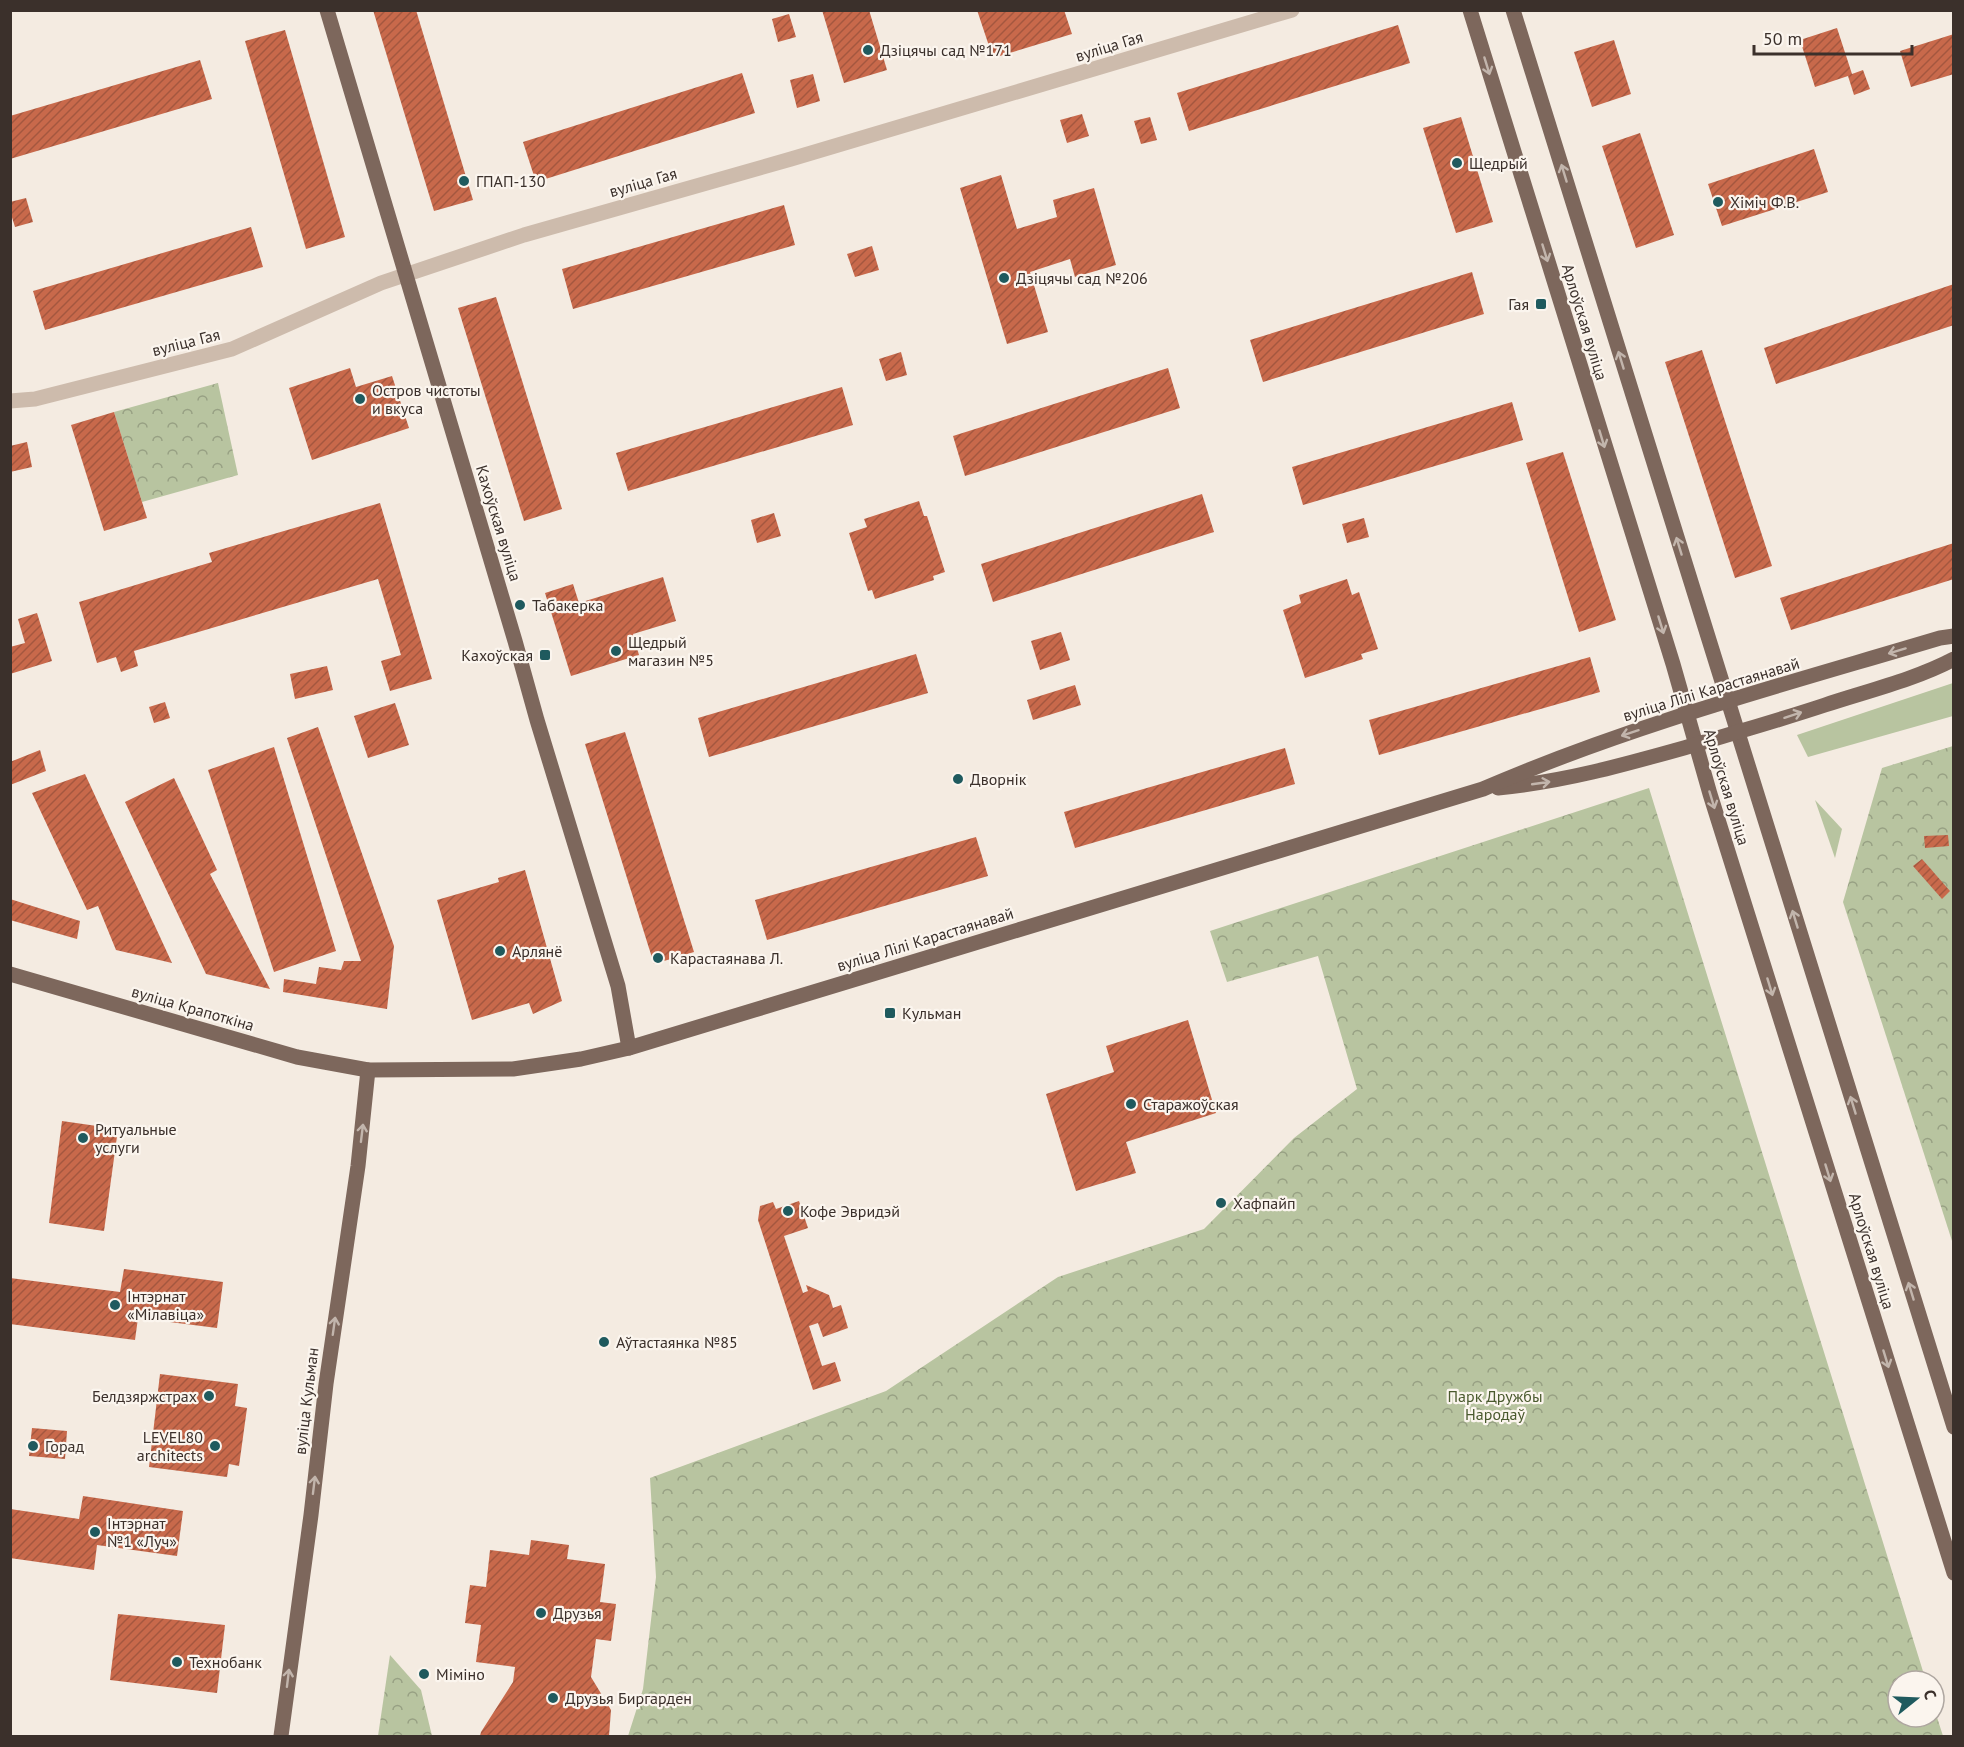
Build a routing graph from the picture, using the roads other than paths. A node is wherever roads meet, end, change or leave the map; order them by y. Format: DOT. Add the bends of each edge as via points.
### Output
graph roads {
  1 [pos="327,10"];
  2 [pos="1292,10"];
  3 [pos="1470,10"];
  4 [pos="1513,10"];
  5 [pos="405,274"];
  6 [pos="10,401"];
  7 [pos="1953,636"];
  8 [pos="1953,659"];
  9 [pos="1727,702"];
  10 [pos="1686,715"];
  11 [pos="1737,732"];
  12 [pos="1696,744"];
  13 [pos="1483,789"];
  14 [pos="10,974"];
  15 [pos="628,1048"];
  16 [pos="368,1070"];
  17 [pos="1953,1427"];
  18 [pos="1953,1573"];
  19 [pos="281,1737"];
  1 -- 5 [label="main road, Кахоўская вуліца"];
  2 -- 5 [label="street, вуліца Гая" via="524,235"];
  3 -- 10 [label="main road, Арлоўская вуліца, one-way"];
  9 -- 4 [label="main road, Арлоўская вуліца, one-way"];
  5 -- 6 [label="street, вуліца Гая" via="232,349 35,399"];
  5 -- 15 [label="main road, Кахоўская вуліца" via="618,986"];
  7 -- 9 [label="main road, вуліца Лілі Карастаянавай, one-way"];
  11 -- 8 [label="main road, вуліца Лілі Карастаянавай, one-way"];
  9 -- 10 [label="main road, вуліца Лілі Карастаянавай"];
  9 -- 11 [label="main road, Арлоўская вуліца"];
  10 -- 12 [label="main road, Арлоўская вуліца"];
  10 -- 13 [label="main road, вуліца Лілі Карастаянавай, one-way" via="1568,753"];
  11 -- 12 [label="main road, вуліца Лілі Карастаянавай"];
  17 -- 11 [label="main road, Арлоўская вуліца, one-way"];
  13 -- 12 [label="main road, вуліца Лілі Карастаянавай, one-way" via="1572,778"];
  12 -- 18 [label="main road, Арлоўская вуліца, one-way"];
  13 -- 15 [label="main road, вуліца Лілі Карастаянавай"];
  14 -- 16 [label="main road, вуліца Крапоткіна" via="297,1057"];
  15 -- 16 [label="main road, вуліца Лілі Карастаянавай" via="513,1069"];
  19 -- 16 [label="main road, вуліца Кульман, one-way"];
}
